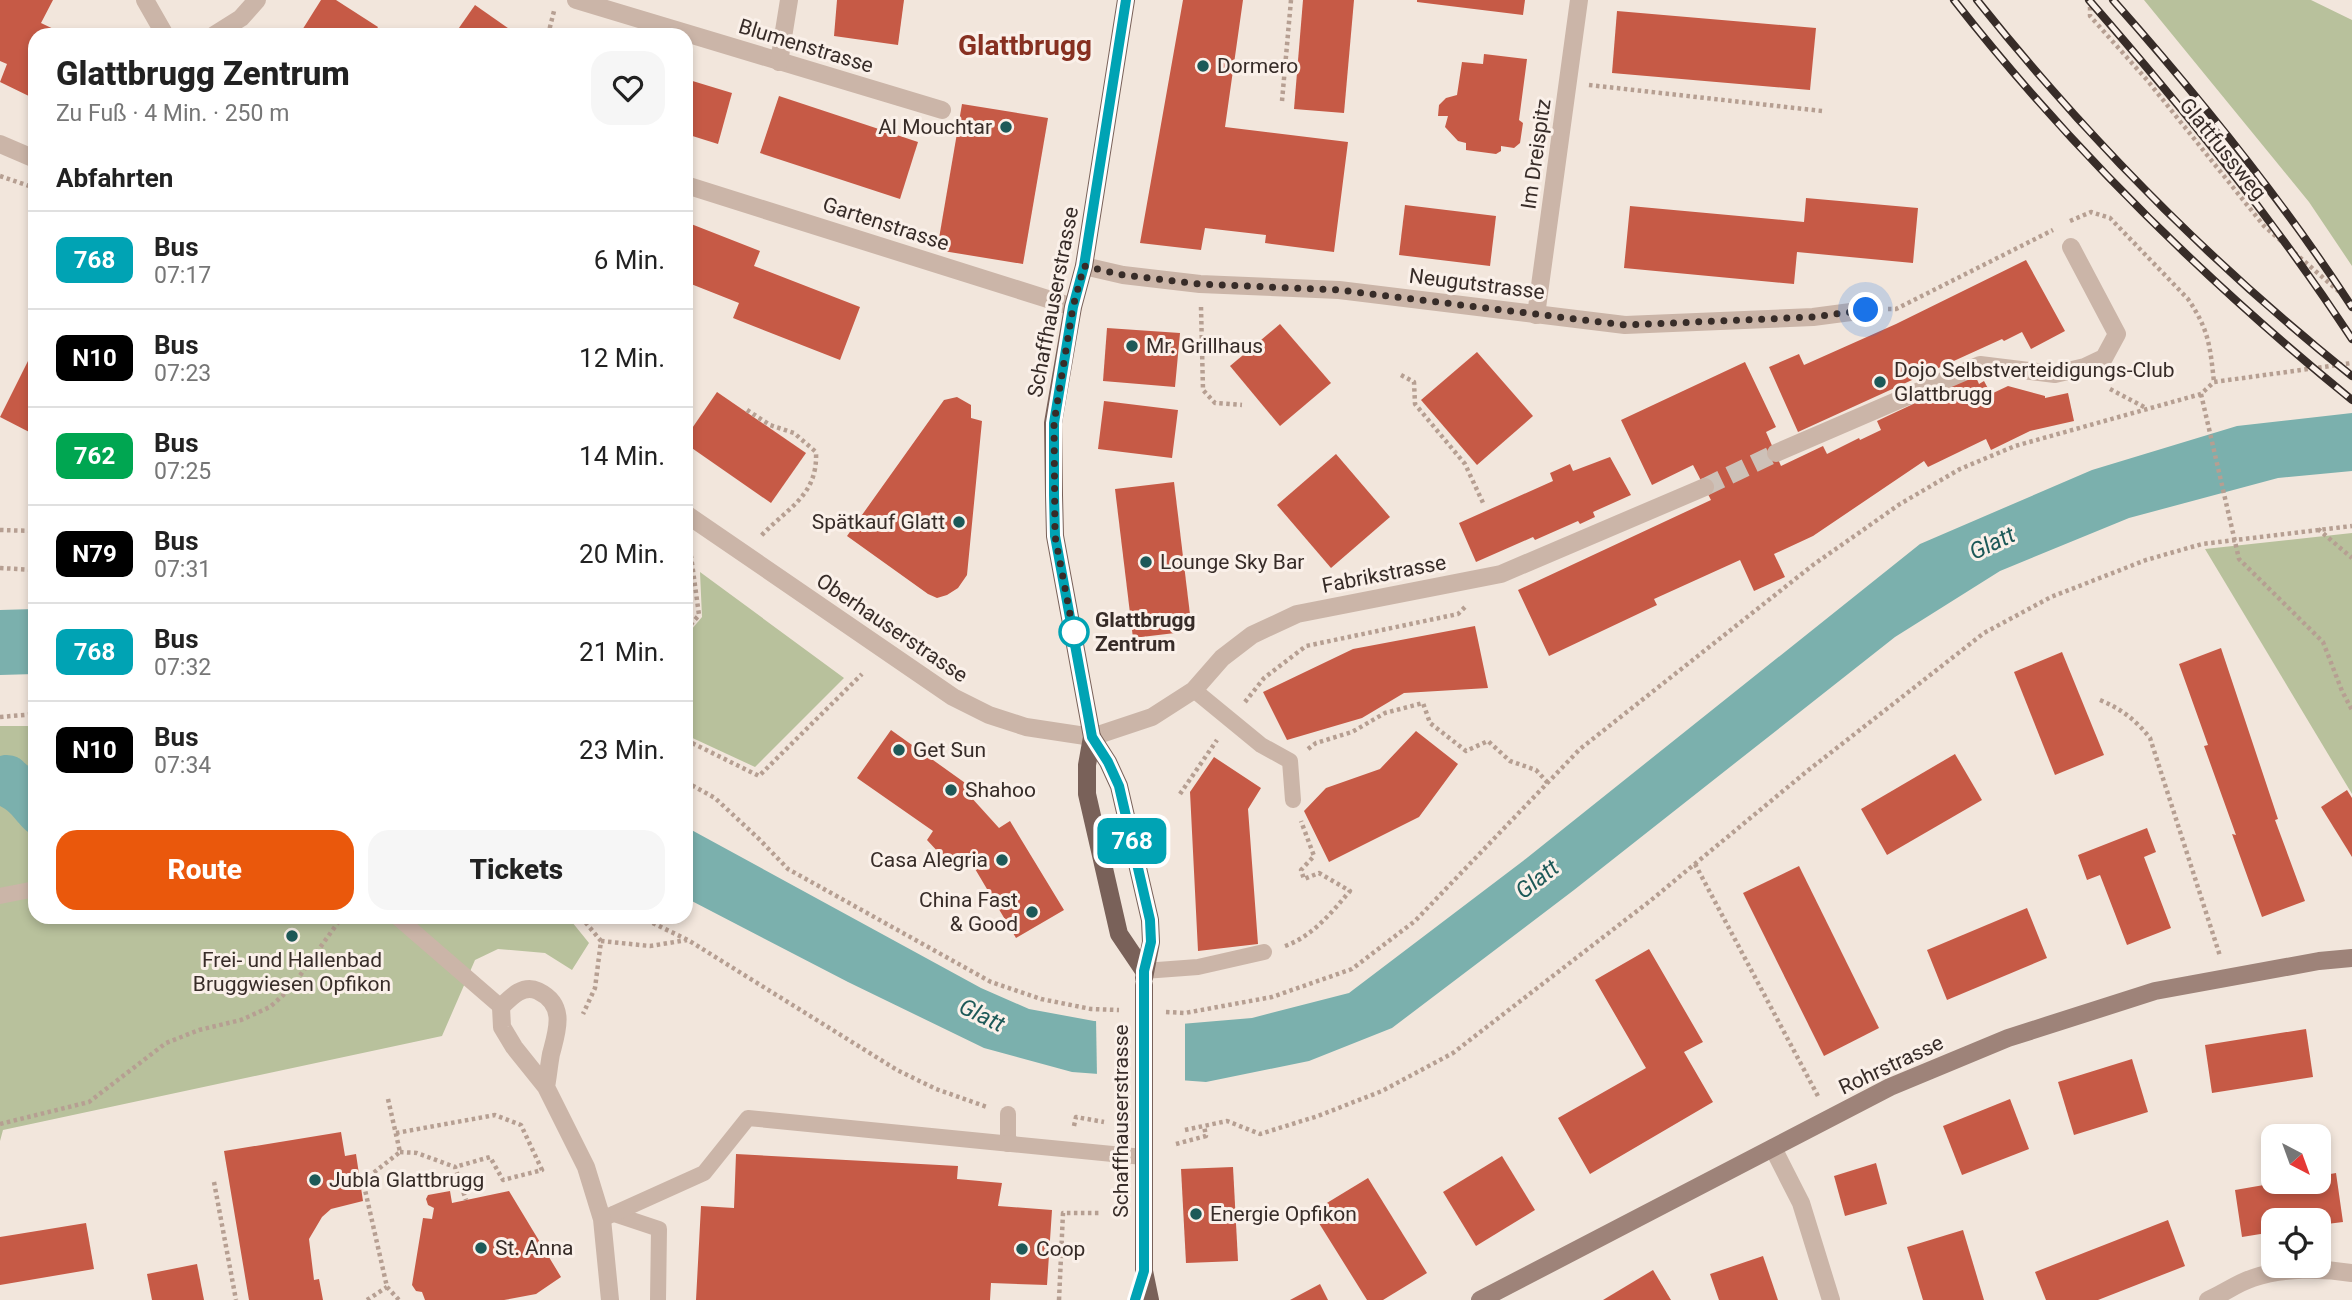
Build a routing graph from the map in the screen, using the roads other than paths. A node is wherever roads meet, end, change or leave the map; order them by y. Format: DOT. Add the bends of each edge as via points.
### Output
graph roads {
  1 [pos="145,0"];
  2 [pos="257,0"];
  3 [pos="576,0"];
  4 [pos="789,0"];
  5 [pos="1126,0"];
  6 [pos="1579,0"];
  7 [pos="161,28"];
  8 [pos="225,28"];
  9 [pos="668,28"];
  10 [pos="693,36"];
  11 [pos="779,62"];
  12 [pos="942,110"];
  13 [pos="0,144"];
  14 [pos="28,156"];
  15 [pos="693,187"];
  16 [pos="2071,247"];
  17 [pos="1084,266"];
  18 [pos="1073,307"];
  19 [pos="1866,310"];
  20 [pos="1536,315"];
  21 [pos="1776,453"];
  22 [pos="1705,487"];
  23 [pos="693,519"];
  24 [pos="1194,690"];
  25 [pos="1092,737"];
  26 [pos="1293,800"];
  27 [pos="28,891"];
  28 [pos="0,896"];
  29 [pos="405,924"];
  30 [pos="1264,953"];
  31 [pos="2352,958"];
  32 [pos="1144,978"];
  33 [pos="501,1007"];
  34 [pos="546,1087"];
  35 [pos="1008,1114"];
  36 [pos="1008,1144"];
  37 [pos="1773,1148"];
  38 [pos="1143,1157"];
  39 [pos="608,1217"];
  40 [pos="1144,1271"];
  41 [pos="2352,1273"];
  42 [pos="2213,1299"];
  43 [pos="610,1300"];
  44 [pos="658,1300"];
  45 [pos="1135,1300"];
  46 [pos="1150,1300"];
  47 [pos="1480,1300"];
  48 [pos="1831,1300"];
  1 -- 7 [label="street"];
  2 -- 8 [label="street"];
  3 -- 9 [label="street, Blumenstrasse"];
  4 -- 11 [label="street"];
  5 -- 17 [label="main road, Schaffhauserstrasse"];
  6 -- 20 [label="street, Im Dreispitz"];
  10 -- 11 [label="street, Blumenstrasse"];
  11 -- 12 [label="street, Blumenstrasse"];
  13 -- 14 [label="street"];
  15 -- 18 [label="street, Gartenstrasse"];
  16 -- 21 [label="street" via="2117,334 2104,358 2055,374 1980,365"];
  17 -- 18 [label="main road, Schaffhauserstrasse"];
  17 -- 20 [label="street, Neugutstrasse" via="1200,284 1339,290"];
  18 -- 25 [label="main road, Schaffhauserstrasse" via="1054,423 1055,536"];
  19 -- 20 [label="street, Neugutstrasse" via="1813,317 1625,325"];
  22 -- 24 [label="street, Fabrikstrasse" via="1501,573 1297,614 1252,635"];
  23 -- 25 [label="street, Oberhauserstrasse" via="953,697 1026,727"];
  24 -- 25 [label="street, Fabrikstrasse" via="1152,717"];
  24 -- 26 [label="lane" via="1261,745 1290,761"];
  25 -- 32 [label="main road, Schaffhauserstrasse" via="1087,794 1119,934"];
  25 -- 32 [label="main road, Schaffhauserstrasse" via="1119,786 1150,920"];
  27 -- 28 [label="lane"];
  29 -- 33 [label="lane"];
  30 -- 32 [label="lane"];
  31 -- 37 [label="main road, Rohrstrasse" via="2155,991 2008,1038 1890,1087"];
  32 -- 38 [label="main road, Schaffhauserstrasse, bridge"];
  33 -- 34 [label="street" via="502,1027"];
  33 -- 34 [label="street" via="514,993 532,988 555,1008 559,1029"];
  34 -- 39 [label="street"];
  35 -- 36 [label="lane"];
  36 -- 38 [label="lane"];
  36 -- 39 [label="lane" via="748,1118 704,1172"];
  37 -- 47 [label="main road, Rohrstrasse"];
  37 -- 48 [label="street" via="1801,1203"];
  38 -- 40 [label="main road, Schaffhauserstrasse"];
  39 -- 43 [label="street"];
  39 -- 44 [label="lane" via="659,1229"];
  40 -- 45 [label="main road, Schaffhauserstrasse"];
  40 -- 46 [label="main road, Schaffhauserstrasse"];
  41 -- 42 [label="street" via="2290,1271 2252,1278"];
}
